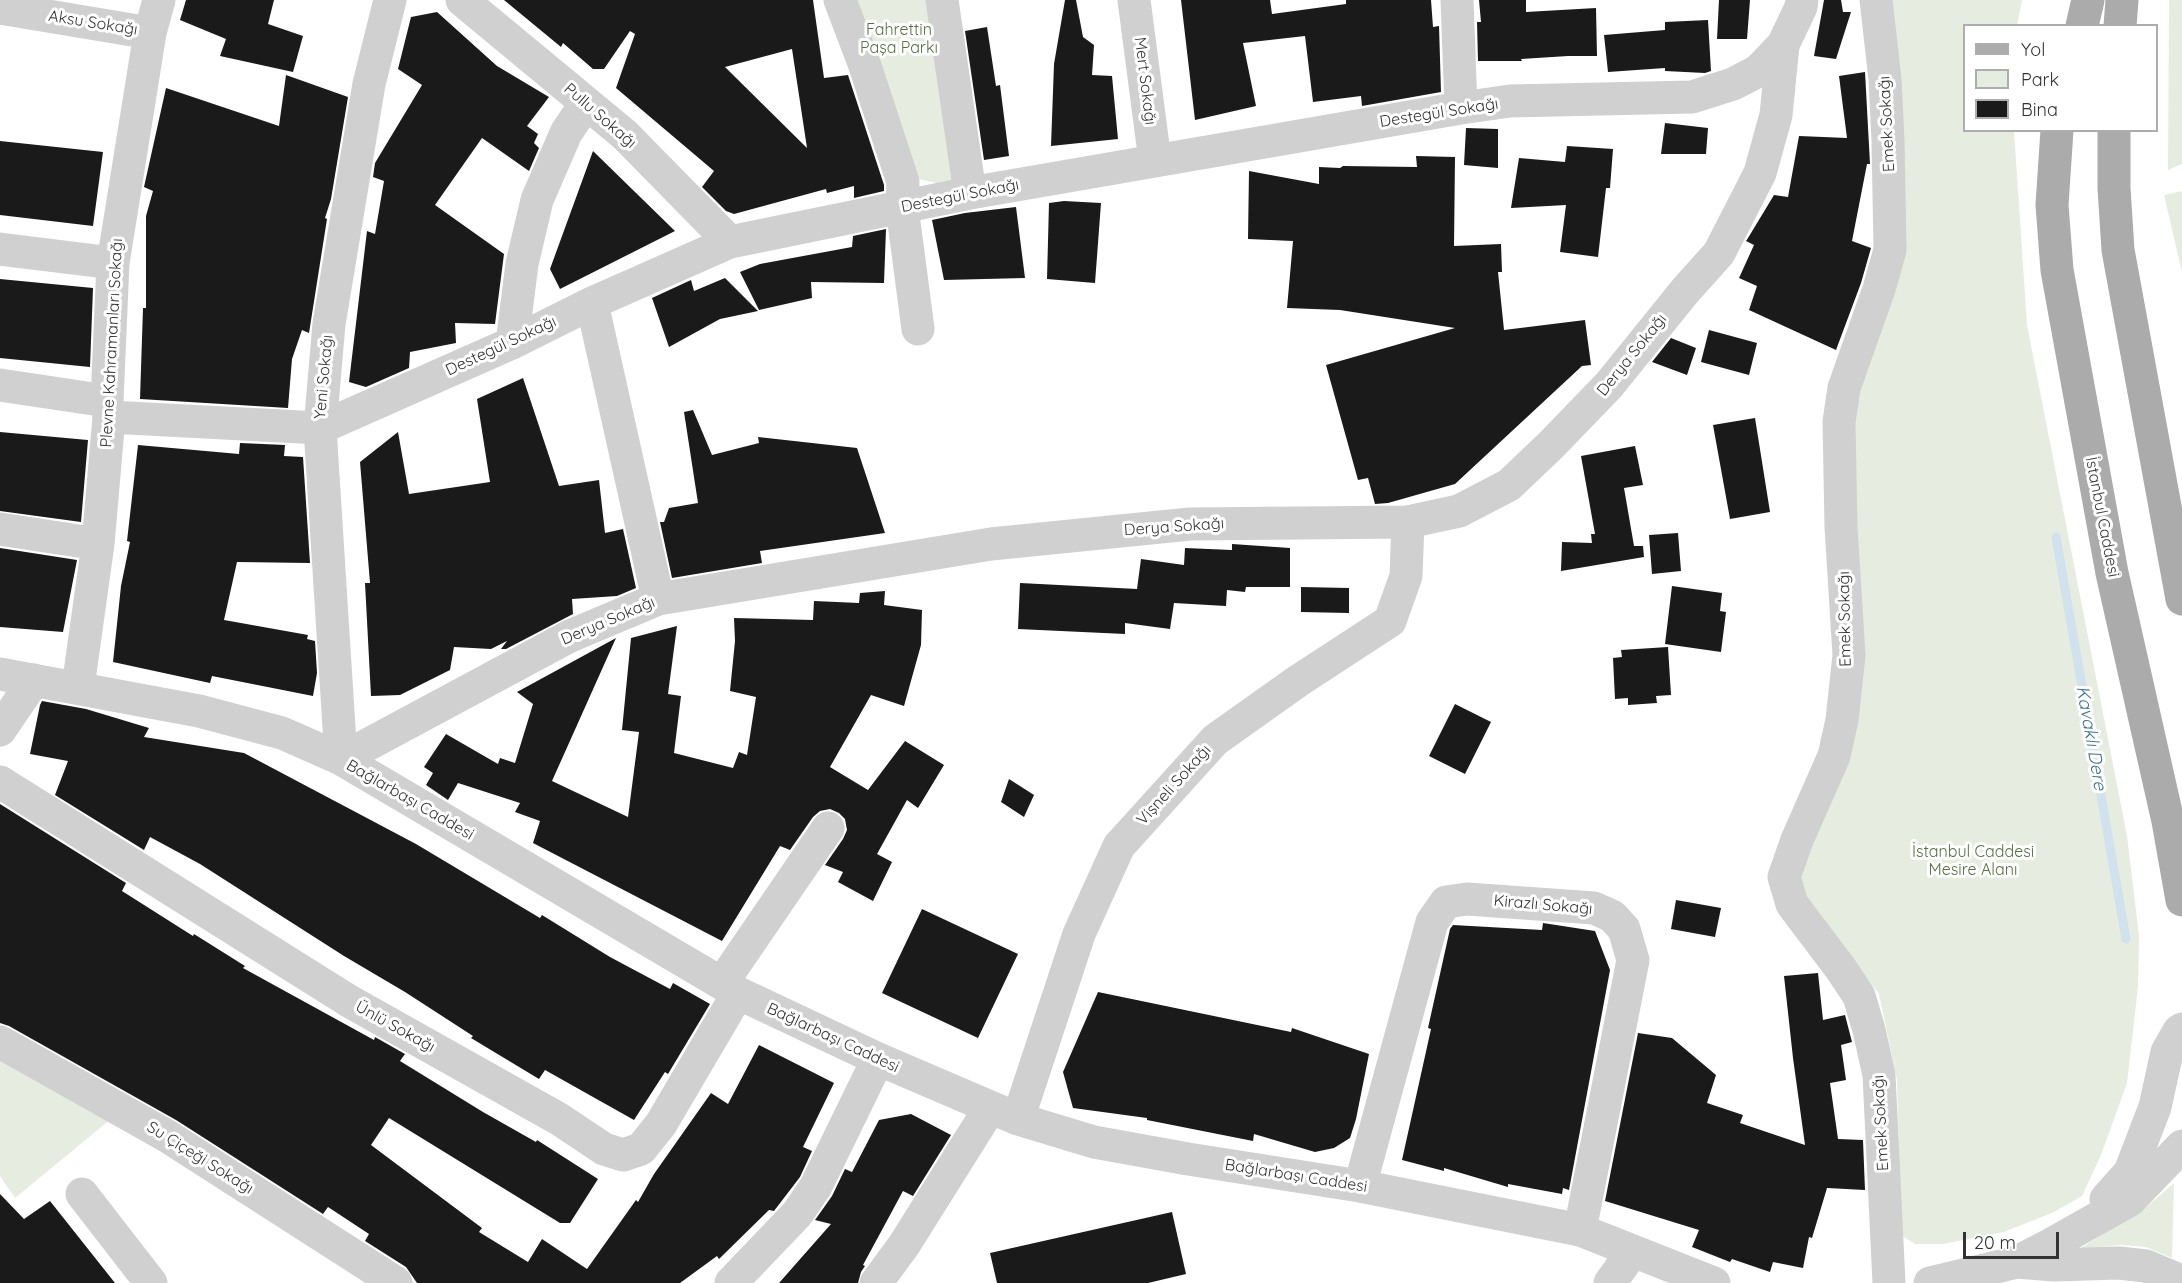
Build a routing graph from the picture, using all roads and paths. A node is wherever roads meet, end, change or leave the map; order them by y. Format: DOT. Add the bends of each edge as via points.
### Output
graph roads {
  1 [pos="159,0"];
  2 [pos="390,0"];
  3 [pos="462,0"];
  4 [pos="840,0"];
  5 [pos="942,0"];
  6 [pos="1134,0"];
  7 [pos="1457,0"];
  8 [pos="1802,0"];
  9 [pos="1876,0"];
  10 [pos="2088,0"];
  11 [pos="2122,0"];
  12 [pos="0,8"];
  13 [pos="2082,24"];
  14 [pos="2120,24"];
  15 [pos="150,33"];
  16 [pos="1783,45"];
  17 [pos="586,103"];
  18 [pos="1461,108"];
  19 [pos="2057,132"];
  20 [pos="2114,132"];
  21 [pos="1155,161"];
  22 [pos="970,193"];
  23 [pos="902,207"];
  24 [pos="730,242"];
  25 [pos="0,249"];
  26 [pos="113,263"];
  27 [pos="592,303"];
  28 [pos="918,329"];
  29 [pos="512,343"];
  30 [pos="0,385"];
  31 [pos="108,409"];
  32 [pos="320,428"];
  33 [pos="1408,522"];
  34 [pos="0,529"];
  35 [pos="98,544"];
  36 [pos="658,599"];
  37 [pos="2182,599"];
  38 [pos="0,674"];
  39 [pos="34,680"];
  40 [pos="78,687"];
  41 [pos="0,730"];
  42 [pos="341,759"];
  43 [pos="0,782"];
  44 [pos="828,828"];
  45 [pos="2182,900"];
  46 [pos="730,988"];
  47 [pos="2182,1029"];
  48 [pos="0,1042"];
  49 [pos="878,1059"];
  50 [pos="1004,1113"];
  51 [pos="2182,1146"];
  52 [pos="1360,1186"];
  53 [pos="82,1194"];
  54 [pos="2088,1222"];
  55 [pos="1580,1230"];
  56 [pos="1633,1251"];
  57 [pos="2017,1262"];
  58 [pos="2182,1281"];
  59 [pos="151,1283"];
  60 [pos="396,1283"];
  61 [pos="731,1283"];
  62 [pos="876,1283"];
  63 [pos="1610,1283"];
  64 [pos="1714,1283"];
  65 [pos="1889,1283"];
  66 [pos="1930,1283"];
  1 -- 15 [label="street, Plevne Kahramanları Sokağı"];
  2 -- 32 [label="street, Yeni Sokağı" via="369,84 329,324"];
  3 -- 17 [label="street, Pullu Sokağı"];
  4 -- 23 [label="street" via="903,182"];
  5 -- 22 [label="street"];
  6 -- 21 [label="street, Mert Sokağı"];
  7 -- 18 [label="street"];
  8 -- 16 [label="street, Destegül Sokağı"];
  9 -- 65 [label="street, Emek Sokağı" via="1885,79 1890,250 1844,388 1839,422 1849,655 1834,756 1784,878 1792,904 1859,996 1869,1030 1880,1075"];
  10 -- 13 [label="main road"];
  11 -- 14 [label="main road"];
  12 -- 15 [label="street, Aksu Sokağı"];
  15 -- 26 [label="street, Plevne Kahramanları Sokağı"];
  16 -- 18 [label="street, Destegül Sokağı" via="1758,70 1733,84 1692,97 1510,101"];
  16 -- 33 [label="street, Derya Sokağı" via="1776,115 1760,173 1719,253 1609,385 1509,485 1459,511"];
  17 -- 24 [label="street, Pullu Sokağı" via="625,135"];
  17 -- 29 [label="street" via="566,133 537,200 522,264"];
  18 -- 21 [label="street, Destegül Sokağı"];
  19 -- 45 [label="main road, İstanbul Caddesi" via="2052,205 2060,291 2112,573"];
  20 -- 37 [label="main road" via="2118,250"];
  21 -- 22 [label="street, Destegül Sokağı"];
  22 -- 23 [label="street, Destegül Sokağı"];
  23 -- 24 [label="street, Destegül Sokağı"];
  23 -- 28 [label="street"];
  24 -- 27 [label="street, Destegül Sokağı"];
  25 -- 26 [label="street"];
  26 -- 31 [label="street, Plevne Kahramanları Sokağı"];
  27 -- 29 [label="street, Destegül Sokağı"];
  27 -- 36 [label="street"];
  29 -- 32 [label="street, Destegül Sokağı"];
  30 -- 31 [label="street, Destegül Sokağı"];
  31 -- 32 [label="street, Destegül Sokağı"];
  31 -- 35 [label="street, Plevne Kahramanları Sokağı"];
  32 -- 42 [label="street, Yeni Sokağı"];
  33 -- 36 [label="street, Derya Sokağı" via="1146,527 992,544"];
  33 -- 50 [label="street, Vişneli Sokağı" via="1406,576 1390,621 1215,740 1119,846"];
  34 -- 35 [label="street"];
  35 -- 40 [label="street, Plevne Kahramanları Sokağı"];
  36 -- 42 [label="street, Derya Sokağı" via="570,636"];
  38 -- 39 [label="street, Bağlarbaşı Caddesi"];
  39 -- 40 [label="street, Bağlarbaşı Caddesi"];
  39 -- 41 [label="street"];
  40 -- 42 [label="street, Bağlarbaşı Caddesi" via="199,711 282,733"];
  42 -- 46 [label="street, Bağlarbaşı Caddesi"];
  43 -- 46 [label="street, Ünlü Sokağı" via="349,1001 559,1119 604,1149 623,1155 641,1149 661,1124"];
  44 -- 46 [label="street, Ünlü Sokağı"];
  46 -- 49 [label="street, Bağlarbaşı Caddesi"];
  47 -- 54 [label="street" via="2168,1052 2155,1107 2130,1172"];
  48 -- 60 [label="street, Su Çiçeği Sokağı" via="167,1136"];
  49 -- 50 [label="street, Bağlarbaşı Caddesi"];
  49 -- 61 [label="street" via="816,1186 797,1214"];
  50 -- 52 [label="street, Bağlarbaşı Caddesi" via="1094,1142"];
  50 -- 62 [label="street, Vişneli Sokağı"];
  51 -- 54 [label="street" via="2130,1200"];
  52 -- 55 [label="street, Bağlarbaşı Caddesi"];
  52 -- 55 [label="street, Kirazlı Sokağı" via="1432,922 1446,903 1467,899 1594,908 1612,916 1624,929 1633,960"];
  53 -- 59 [label="street"];
  54 -- 57 [label="street"];
  55 -- 56 [label="street, Bağlarbaşı Caddesi"];
  56 -- 63 [label="street"];
  56 -- 64 [label="street, Bağlarbaşı Caddesi"];
  57 -- 58 [label="street" via="2146,1266"];
  57 -- 66 [label="street"];
}
